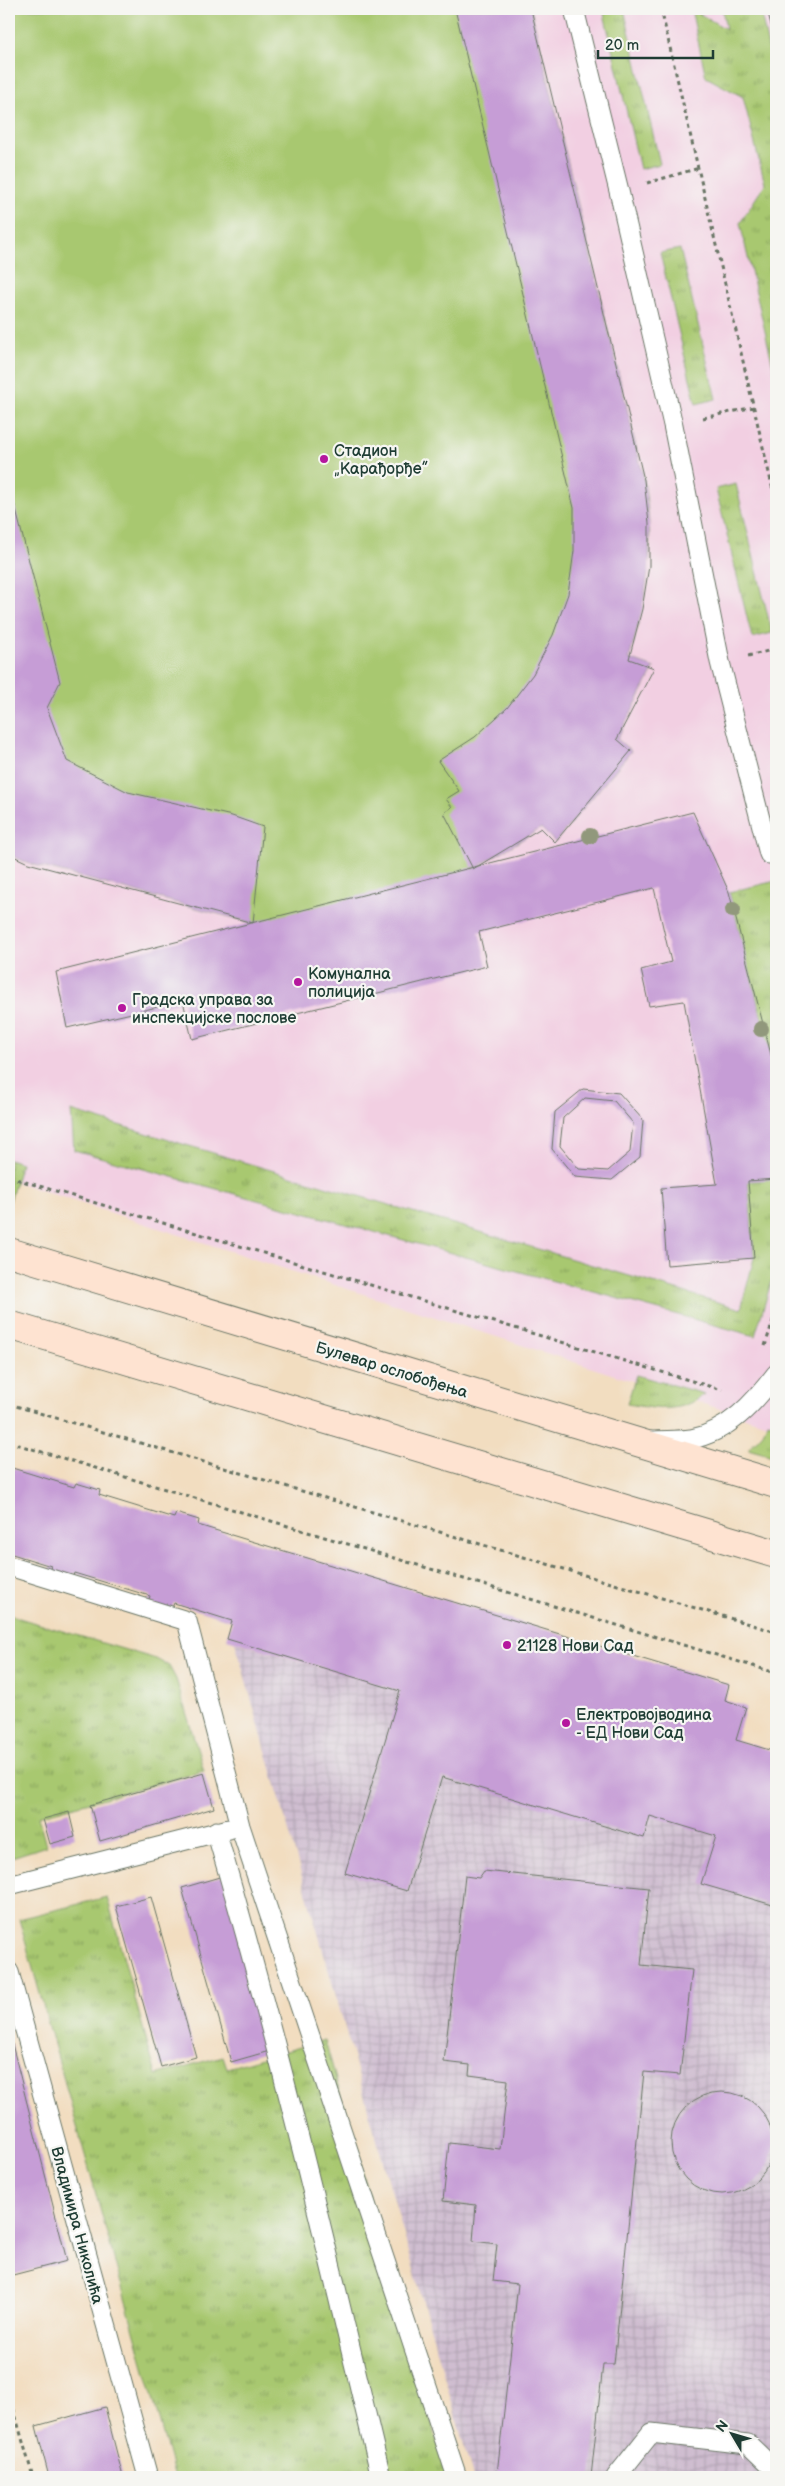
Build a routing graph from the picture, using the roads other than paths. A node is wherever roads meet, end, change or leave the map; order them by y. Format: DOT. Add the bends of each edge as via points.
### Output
graph roads {
  1 [pos="574,9"];
  2 [pos="776,852"];
  3 [pos="9,1252"];
  4 [pos="9,1325"];
  5 [pos="776,1374"];
  6 [pos="633,1443"];
  7 [pos="776,1484"];
  8 [pos="776,1554"];
  9 [pos="9,1566"];
  10 [pos="240,1826"];
  11 [pos="216,1831"];
  12 [pos="9,1885"];
  13 [pos="9,1972"];
  14 [pos="776,2471"];
  15 [pos="148,2477"];
  16 [pos="381,2477"];
  17 [pos="457,2477"];
  18 [pos="616,2477"];
  1 -- 2 [label="lane" via="620,190 673,425 720,662 769,854"];
  3 -- 6 [label="main road, Булевар ослобођења"];
  4 -- 8 [label="main road"];
  5 -- 6 [label="lane" via="756,1400 725,1426 692,1438"];
  6 -- 7 [label="main road, Булевар ослобођења"];
  9 -- 10 [label="lane" via="187,1621"];
  10 -- 11 [label="lane"];
  10 -- 17 [label="lane"];
  11 -- 12 [label="lane"];
  11 -- 16 [label="lane" via="272,2028"];
  13 -- 15 [label="lane, Владимира Николића"];
  14 -- 18 [label="lane" via="748,2444 651,2433"];
}
